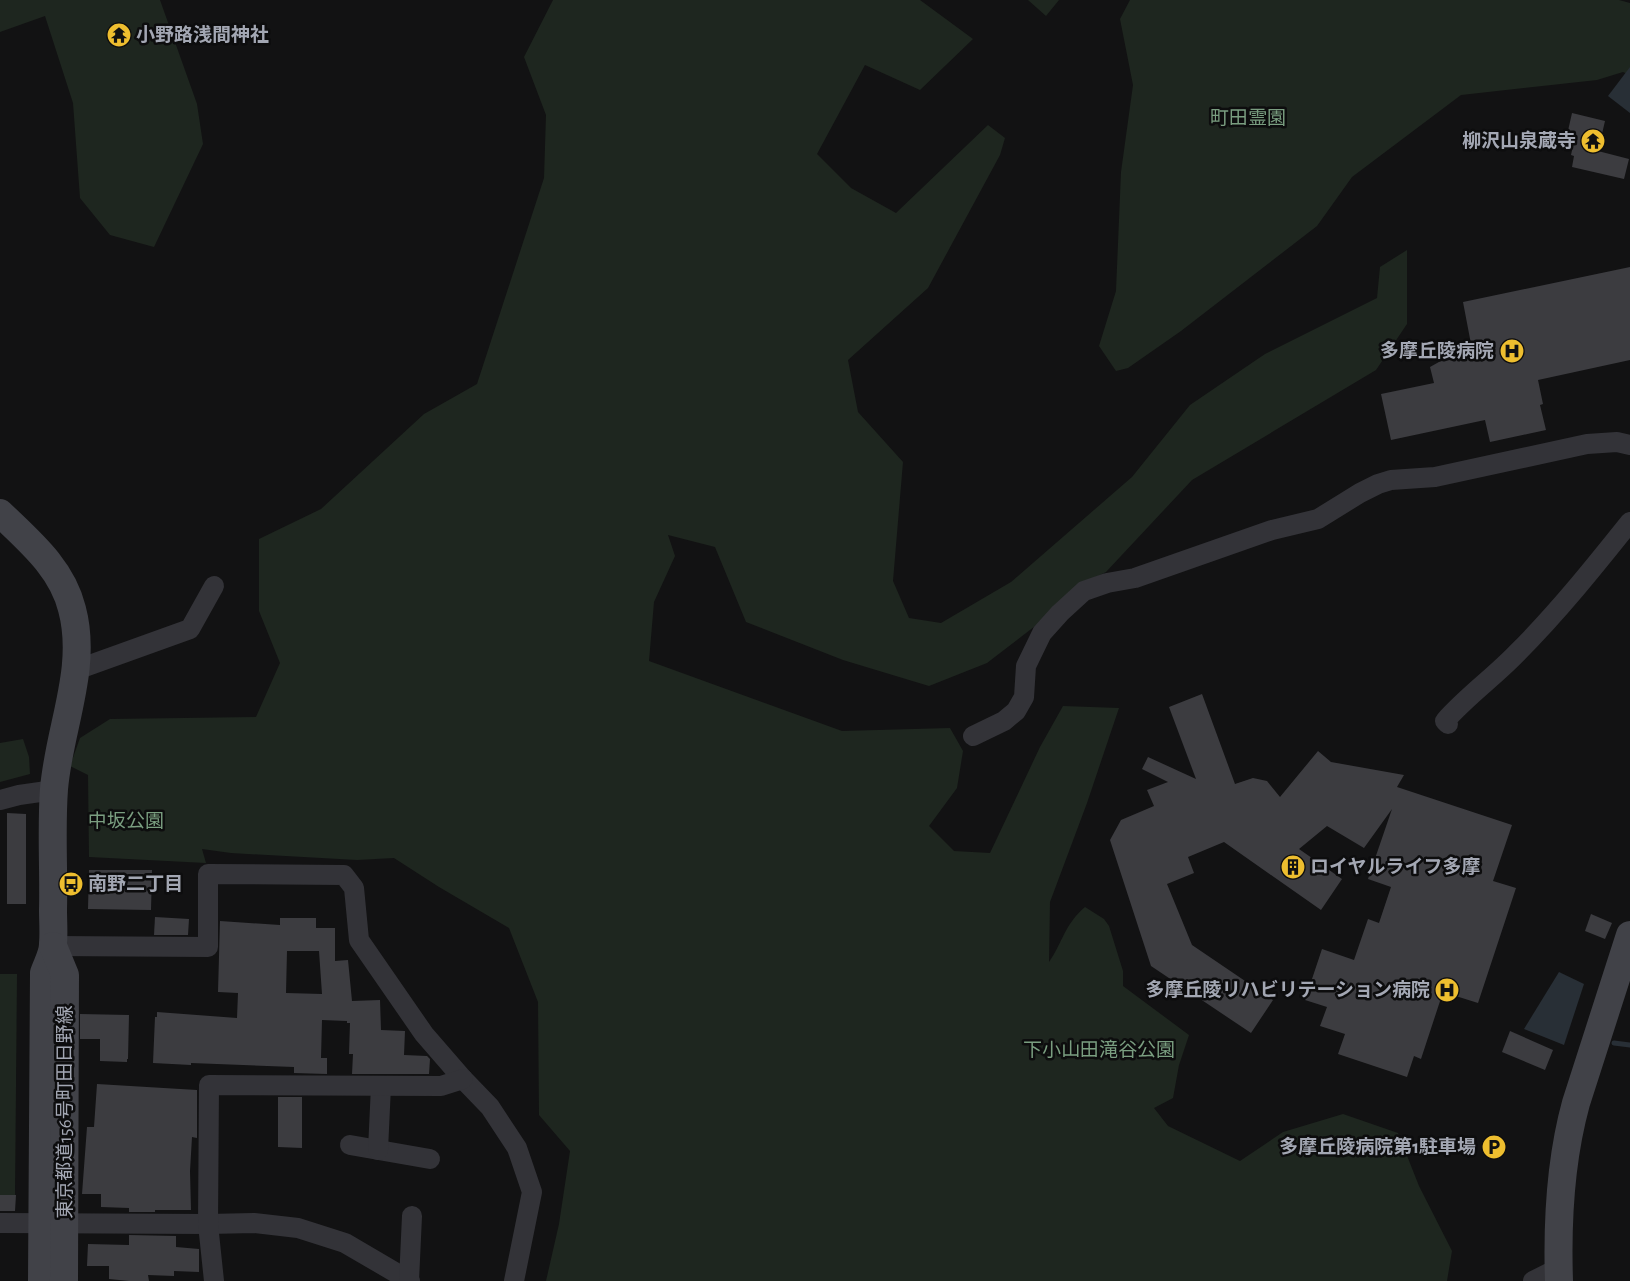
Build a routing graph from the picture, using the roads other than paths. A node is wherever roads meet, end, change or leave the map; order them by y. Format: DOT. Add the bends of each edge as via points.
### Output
graph roads {
  1 [pos="1630,444"];
  2 [pos="0,513"];
  3 [pos="1630,522"];
  4 [pos="214,586"];
  5 [pos="76,670"];
  6 [pos="1448,724"];
  7 [pos="973,736"];
  8 [pos="55,780"];
  9 [pos="0,800"];
  10 [pos="1630,935"];
  11 [pos="53,946"];
  12 [pos="463,1079"];
  13 [pos="381,1086"];
  14 [pos="350,1145"];
  15 [pos="378,1150"];
  16 [pos="430,1159"];
  17 [pos="412,1216"];
  18 [pos="0,1223"];
  19 [pos="53,1223"];
  20 [pos="208,1224"];
  21 [pos="1559,1275"];
  22 [pos="42,1281"];
  23 [pos="64,1281"];
  24 [pos="214,1281"];
  25 [pos="410,1281"];
  26 [pos="514,1281"];
  27 [pos="1532,1281"];
  1 -- 7 [label="street" via="1587,444 1435,477 1391,480 1360,493 1318,519 1272,530 1135,578 1084,591 1042,633 1026,666 1024,697 1016,711 1004,721"];
  2 -- 5 [label="street, 東京都道156号町田日野線" via="36,547 65,588 77,629"];
  3 -- 6 [label="street" via="1579,586 1522,647 1460,703 1445,721"];
  4 -- 5 [label="street" via="190,629"];
  5 -- 8 [label="street, 東京都道156号町田日野線"];
  8 -- 9 [label="street"];
  8 -- 11 [label="street, 東京都道156号町田日野線"];
  10 -- 21 [label="street" via="1569,1131 1561,1181"];
  11 -- 12 [label="street" via="208,947 208,874 344,875 354,888 359,940 424,1034"];
  11 -- 19 [label="street, 東京都道156号町田日野線" via="65,974"];
  12 -- 13 [label="street" via="441,1086"];
  12 -- 26 [label="street" via="490,1107 517,1148 532,1192"];
  13 -- 15 [label="street"];
  13 -- 20 [label="street" via="209,1085"];
  14 -- 15 [label="street"];
  15 -- 16 [label="street"];
  17 -- 25 [label="street"];
  18 -- 19 [label="street"];
  19 -- 20 [label="street"];
  19 -- 22 [label="street, 東京都道156号町田日野線"];
  19 -- 23 [label="street, 東京都道156号町田日野線"];
  20 -- 24 [label="street"];
  20 -- 25 [label="street" via="254,1222 298,1228 345,1243"];
  21 -- 27 [label="street"];
}
